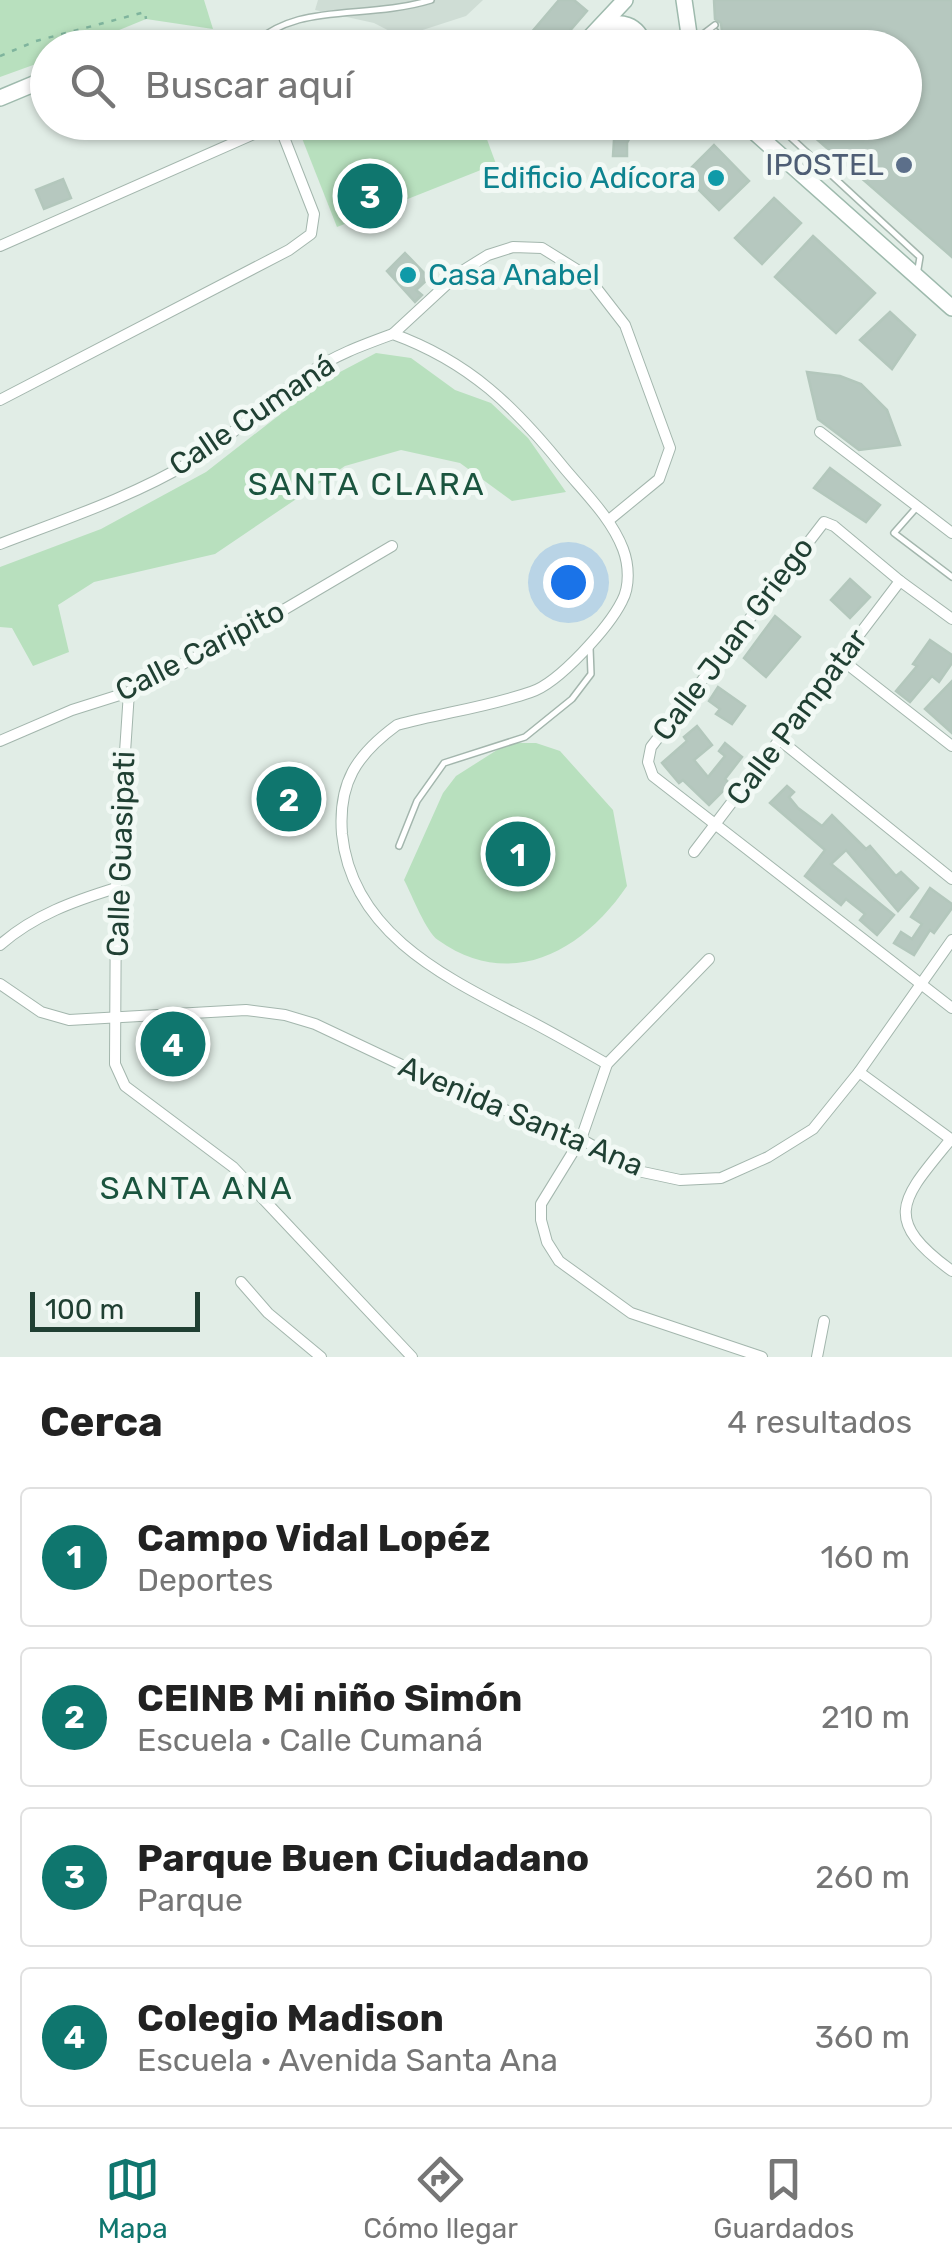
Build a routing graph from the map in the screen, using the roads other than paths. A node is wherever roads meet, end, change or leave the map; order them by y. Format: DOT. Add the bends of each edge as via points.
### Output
graph roads {
  1 [pos="430,0"];
  2 [pos="625,0"];
  3 [pos="684,0"];
  4 [pos="345,3"];
  5 [pos="271,21"];
  6 [pos="716,28"];
  7 [pos="260,30"];
  8 [pos="599,30"];
  9 [pos="636,30"];
  10 [pos="690,30"];
  11 [pos="710,30"];
  12 [pos="30,86"];
  13 [pos="0,98"];
  14 [pos="240,140"];
  15 [pos="286,140"];
  16 [pos="763,140"];
  17 [pos="794,140"];
  18 [pos="835,176"];
  19 [pos="820,193"];
  20 [pos="0,246"];
  21 [pos="922,280"];
  22 [pos="952,292"];
  23 [pos="952,308"];
  24 [pos="393,334"];
  25 [pos="0,400"];
  26 [pos="820,432"];
  27 [pos="916,508"];
  28 [pos="609,520"];
  29 [pos="952,533"];
  30 [pos="0,544"];
  31 [pos="392,546"];
  32 [pos="952,576"];
  33 [pos="900,581"];
  34 [pos="952,619"];
  35 [pos="590,645"];
  36 [pos="842,660"];
  37 [pos="129,692"];
  38 [pos="0,741"];
  39 [pos="781,741"];
  40 [pos="952,746"];
  41 [pos="715,824"];
  42 [pos="399,846"];
  43 [pos="694,852"];
  44 [pos="952,878"];
  45 [pos="116,888"];
  46 [pos="952,940"];
  47 [pos="0,945"];
  48 [pos="708,960"];
  49 [pos="0,984"];
  50 [pos="920,984"];
  51 [pos="952,1008"];
  52 [pos="117,1016"];
  53 [pos="608,1064"];
  54 [pos="859,1072"];
  55 [pos="580,1139"];
  56 [pos="951,1140"];
  57 [pos="952,1271"];
  58 [pos="241,1282"];
  59 [pos="824,1320"];
  60 [pos="320,1357"];
  61 [pos="412,1357"];
  62 [pos="762,1357"];
  63 [pos="816,1357"];
  1 -- 4 [label="lane"];
  2 -- 8 [label="main road"];
  3 -- 10 [label="main road"];
  5 -- 7 [label="lane"];
  6 -- 11 [label="lane"];
  8 -- 9 [label="main road" via="616,23"];
  12 -- 13 [label="main road"];
  14 -- 20 [label="street"];
  15 -- 25 [label="street" via="314,214 311,234"];
  16 -- 19 [label="main road"];
  17 -- 18 [label="lane"];
  18 -- 19 [label="lane"];
  18 -- 21 [label="lane" via="920,257"];
  19 -- 21 [label="main road"];
  21 -- 22 [label="main road"];
  21 -- 23 [label="main road"];
  24 -- 28 [label="street" via="462,368 506,400"];
  24 -- 28 [label="street" via="459,272 513,247 542,248 587,276 625,325 670,448 659,478"];
  24 -- 30 [label="street, Calle Cumaná" via="307,374 242,427 136,491"];
  26 -- 27 [label="street"];
  27 -- 29 [label="street"];
  27 -- 32 [label="lane" via="894,534"];
  28 -- 35 [label="street" via="628,574 622,601"];
  31 -- 37 [label="street, Calle Caripito"];
  33 -- 34 [label="street"];
  33 -- 36 [label="street, Calle Pampatar"];
  33 -- 41 [label="street, Calle Juan Griego" via="824,522 746,621 651,748 648,762 652,776"];
  35 -- 42 [label="lane" via="591,674 572,700 525,737 444,763 416,801"];
  35 -- 53 [label="street" via="536,691 397,725 365,753 344,786 341,814 359,892 384,928 447,979"];
  36 -- 39 [label="street, Calle Pampatar"];
  36 -- 40 [label="street"];
  37 -- 38 [label="street, Calle Caripito"];
  37 -- 45 [label="street, Calle Guasipati"];
  39 -- 41 [label="street, Calle Pampatar"];
  39 -- 44 [label="street"];
  41 -- 43 [label="street, Calle Pampatar"];
  41 -- 50 [label="street"];
  45 -- 47 [label="street" via="46,914"];
  45 -- 52 [label="street, Calle Guasipati"];
  46 -- 50 [label="street, Avenida Santa Ana"];
  48 -- 53 [label="street"];
  49 -- 52 [label="street, Avenida Santa Ana" via="42,1012 69,1020"];
  50 -- 51 [label="street"];
  50 -- 54 [label="street, Avenida Santa Ana"];
  52 -- 55 [label="street, Avenida Santa Ana" via="246,1010 285,1015"];
  52 -- 61 [label="street, Calle Guasipati" via="113,1056 125,1086 233,1166"];
  53 -- 55 [label="street"];
  54 -- 55 [label="street, Avenida Santa Ana" via="813,1129 721,1178 680,1180 638,1171"];
  54 -- 56 [label="street"];
  55 -- 62 [label="street" via="541,1204 540,1220 559,1261 632,1313"];
  56 -- 57 [label="street" via="921,1175 904,1220 912,1238"];
  58 -- 60 [label="street"];
  59 -- 63 [label="street"];
}
